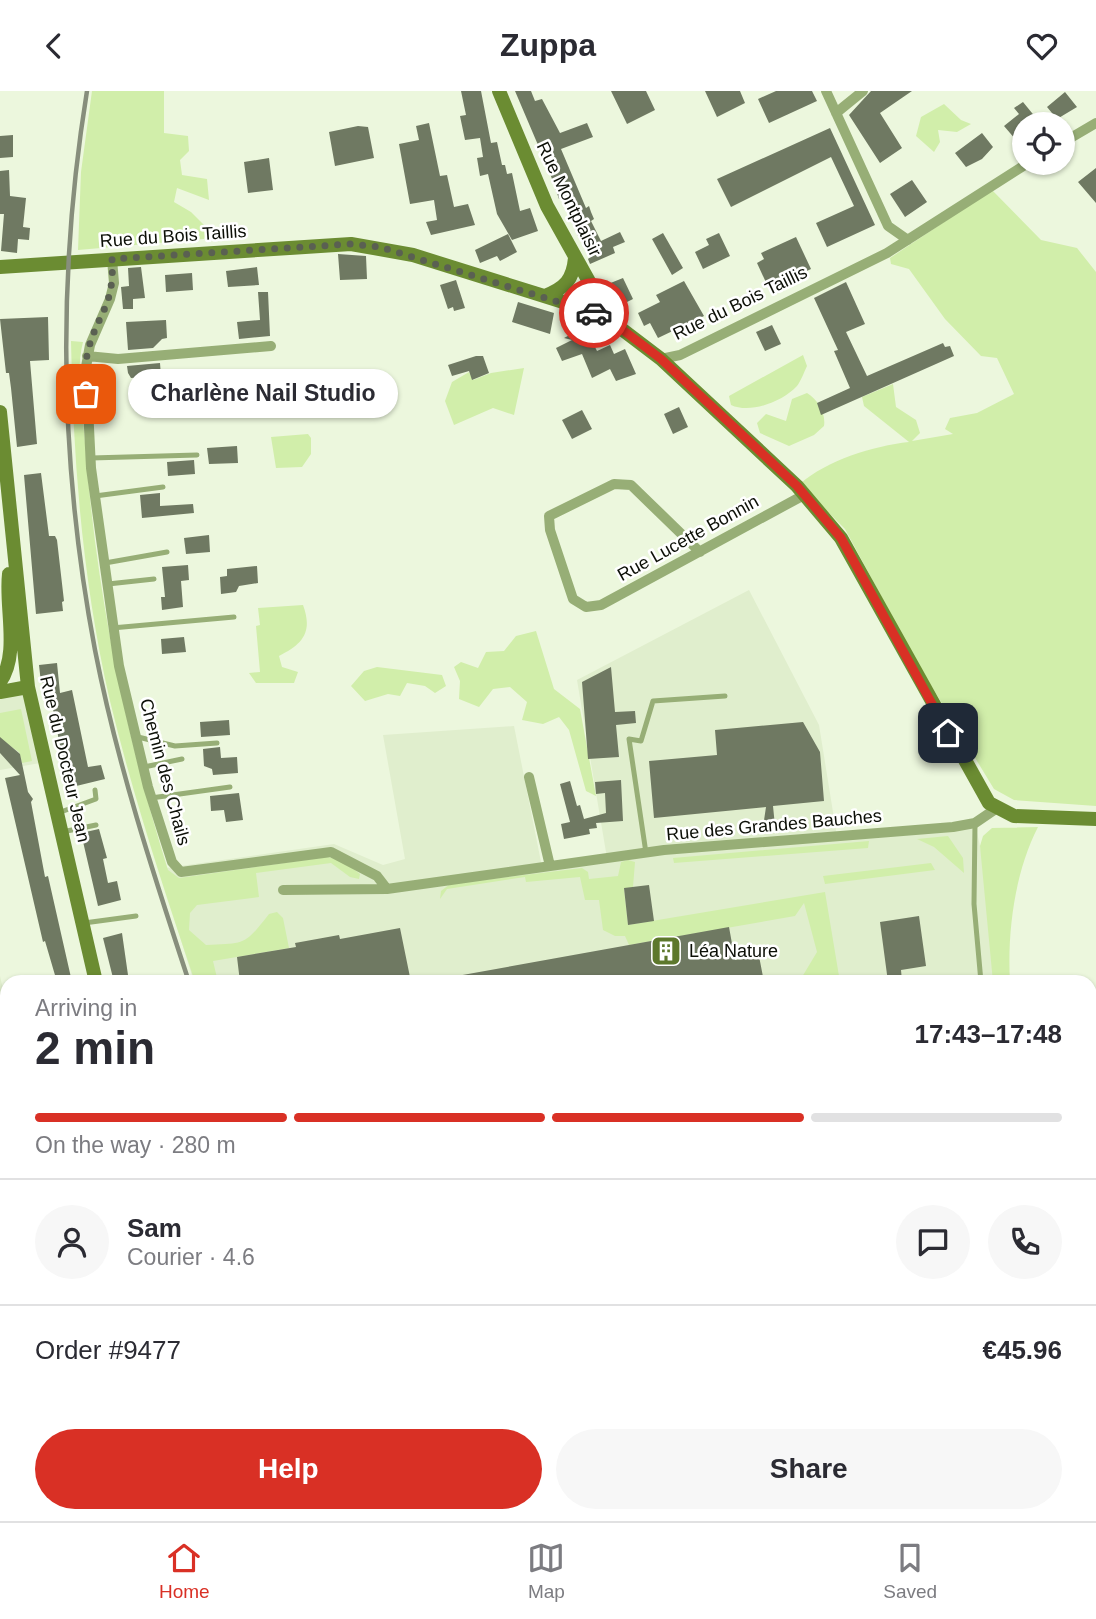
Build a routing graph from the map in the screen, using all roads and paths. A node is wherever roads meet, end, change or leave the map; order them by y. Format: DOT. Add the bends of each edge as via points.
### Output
graph roads {
  1 [pos="499,91"];
  2 [pos="826,91"];
  3 [pos="863,91"];
  4 [pos="836,113"];
  5 [pos="1096,123"];
  6 [pos="1075,135"];
  7 [pos="1012,173"];
  8 [pos="908,240"];
  9 [pos="575,258"];
  10 [pos="112,259"];
  11 [pos="0,267"];
  12 [pos="586,278"];
  13 [pos="545,296"];
  14 [pos="576,306"];
  15 [pos="611,321"];
  16 [pos="271,347"];
  17 [pos="87,356"];
  18 [pos="661,359"];
  19 [pos="0,412"];
  20 [pos="197,455"];
  21 [pos="90,458"];
  22 [pos="163,487"];
  23 [pos="804,495"];
  24 [pos="95,496"];
  25 [pos="12,542"];
  26 [pos="167,552"];
  27 [pos="700,552"];
  28 [pos="104,563"];
  29 [pos="154,579"];
  30 [pos="107,584"];
  31 [pos="234,617"];
  32 [pos="112,628"];
  33 [pos="0,682"];
  34 [pos="28,687"];
  35 [pos="0,692"];
  36 [pos="725,696"];
  37 [pos="135,736"];
  38 [pos="217,743"];
  39 [pos="182,759"];
  40 [pos="143,767"];
  41 [pos="529,776"];
  42 [pos="230,787"];
  43 [pos="95,790"];
  44 [pos="151,798"];
  45 [pos="997,809"];
  46 [pos="58,813"];
  47 [pos="1096,818"];
  48 [pos="975,823"];
  49 [pos="96,825"];
  50 [pos="62,832"];
  51 [pos="646,853"];
  52 [pos="550,866"];
  53 [pos="387,889"];
  54 [pos="284,890"];
  55 [pos="136,916"];
  56 [pos="83,923"];
  57 [pos="94,975"];
  58 [pos="980,975"];
  1 -- 9 [label="street, Rue Montplaisir" via="547,206"];
  2 -- 4 [label="street"];
  3 -- 4 [label="street"];
  4 -- 8 [label="street" via="888,226"];
  5 -- 6 [label="street"];
  7 -- 8 [label="street, Rue du Bois Taillis"];
  8 -- 18 [label="street, Rue du Bois Taillis" via="680,355"];
  9 -- 12 [label="street, Rue Montplaisir"];
  9 -- 13 [label="street" via="566,285"];
  10 -- 11 [label="street, Rue du Bois Taillis"];
  10 -- 13 [label="street, Rue du Bois Taillis" via="351,244 413,255"];
  10 -- 17 [label="street, Chemin des Chails" via="110,299"];
  12 -- 14 [label="street" via="582,301"];
  12 -- 15 [label="street, Rue Montplaisir"];
  13 -- 14 [label="street, Rue du Bois Taillis"];
  14 -- 15 [label="street, Rue du Bois Taillis"];
  15 -- 18 [label="street, Rue du Bois Taillis"];
  16 -- 17 [label="street" via="118,359"];
  17 -- 21 [label="street, Chemin des Chails"];
  18 -- 23 [label="street"];
  19 -- 25 [label="street, Rue du Docteur Jean"];
  20 -- 21 [label="lane"];
  21 -- 24 [label="street, Chemin des Chails"];
  22 -- 24 [label="lane"];
  23 -- 27 [label="street, Rue Lucette Bonnin"];
  23 -- 45 [label="street" via="841,538 973,779"];
  24 -- 28 [label="street, Chemin des Chails"];
  25 -- 33 [label="street, Rue du Docteur Jean" via="7,594 9,652 7,672"];
  25 -- 34 [label="street, Rue du Docteur Jean"];
  26 -- 28 [label="lane"];
  27 -- 27 [label="street, Rue Lucette Bonnin" via="631,485 614,484 549,516 573,599 586,607 601,605"];
  28 -- 30 [label="street, Chemin des Chails"];
  29 -- 30 [label="lane"];
  30 -- 32 [label="street, Chemin des Chails"];
  31 -- 32 [label="lane"];
  32 -- 37 [label="street, Chemin des Chails"];
  34 -- 35 [label="street"];
  34 -- 46 [label="street, Rue du Docteur Jean"];
  36 -- 51 [label="lane" via="653,701 641,740 629,739"];
  37 -- 38 [label="lane" via="175,746"];
  37 -- 40 [label="street, Chemin des Chails"];
  39 -- 40 [label="lane"];
  40 -- 44 [label="street, Chemin des Chails"];
  41 -- 52 [label="street"];
  42 -- 44 [label="lane"];
  43 -- 46 [label="lane" via="96,799"];
  44 -- 53 [label="street, Chemin des Chails" via="172,862 181,872 331,852 377,876"];
  45 -- 47 [label="street" via="1013,815"];
  45 -- 48 [label="street, Rue des Grandes Bauches"];
  46 -- 50 [label="street, Rue du Docteur Jean"];
  48 -- 51 [label="street, Rue des Grandes Bauches"];
  48 -- 58 [label="lane" via="974,904"];
  49 -- 50 [label="lane"];
  50 -- 56 [label="street, Rue du Docteur Jean"];
  51 -- 52 [label="street, Rue des Grandes Bauches"];
  52 -- 53 [label="street, Rue des Grandes Bauches"];
  53 -- 54 [label="street, Rue des Grandes Bauches"];
  55 -- 56 [label="lane"];
  56 -- 57 [label="street, Rue du Docteur Jean"];
}
